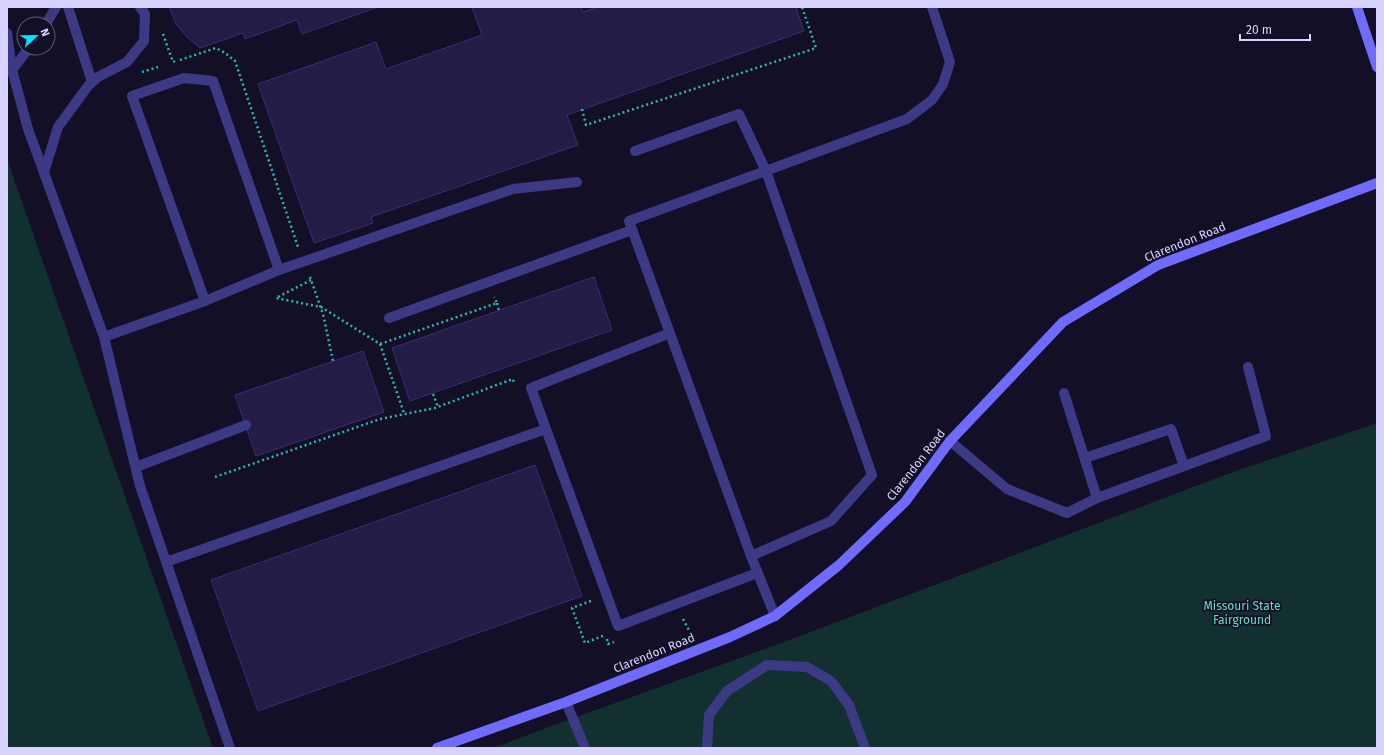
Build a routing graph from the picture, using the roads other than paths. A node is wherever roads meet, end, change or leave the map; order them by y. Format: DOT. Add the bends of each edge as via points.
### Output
graph roads {
  1 [pos="56,7"];
  2 [pos="68,7"];
  3 [pos="140,7"];
  4 [pos="932,7"];
  5 [pos="1357,7"];
  6 [pos="51,16"];
  7 [pos="7,33"];
  8 [pos="22,56"];
  9 [pos="1377,68"];
  10 [pos="10,71"];
  11 [pos="92,82"];
  12 [pos="635,152"];
  13 [pos="766,171"];
  14 [pos="44,172"];
  15 [pos="577,182"];
  16 [pos="1377,183"];
  17 [pos="632,230"];
  18 [pos="279,270"];
  19 [pos="205,301"];
  20 [pos="389,318"];
  21 [pos="670,333"];
  22 [pos="104,337"];
  23 [pos="1248,367"];
  24 [pos="1064,393"];
  25 [pos="246,426"];
  26 [pos="546,429"];
  27 [pos="950,441"];
  28 [pos="1085,458"];
  29 [pos="1184,466"];
  30 [pos="136,467"];
  31 [pos="1097,498"];
  32 [pos="751,556"];
  33 [pos="166,562"];
  34 [pos="757,573"];
  35 [pos="775,616"];
  36 [pos="566,702"];
  37 [pos="230,748"];
  38 [pos="437,748"];
  39 [pos="585,748"];
  40 [pos="707,748"];
  41 [pos="866,748"];
  1 -- 6 [label="lane"];
  2 -- 11 [label="lane"];
  3 -- 11 [label="lane" via="145,14 144,41 128,62"];
  4 -- 13 [label="lane" via="950,62 943,84 932,100 907,119"];
  5 -- 9 [label="street"];
  7 -- 10 [label="lane"];
  8 -- 10 [label="lane"];
  10 -- 14 [label="lane"];
  11 -- 14 [label="lane" via="58,127"];
  12 -- 13 [label="lane" via="739,114"];
  13 -- 17 [label="lane" via="629,221"];
  13 -- 32 [label="lane" via="872,476 830,521"];
  14 -- 22 [label="lane"];
  15 -- 18 [label="lane" via="513,188"];
  16 -- 27 [label="street, Clarendon Road" via="1158,265 1124,285 1063,322"];
  17 -- 20 [label="lane"];
  17 -- 21 [label="lane"];
  18 -- 19 [label="lane"];
  18 -- 19 [label="lane" via="213,82 184,78 132,96"];
  19 -- 22 [label="lane"];
  21 -- 26 [label="lane" via="531,388"];
  21 -- 32 [label="lane"];
  22 -- 30 [label="lane"];
  23 -- 29 [label="lane" via="1266,436"];
  24 -- 28 [label="lane"];
  25 -- 30 [label="lane"];
  26 -- 33 [label="lane"];
  26 -- 34 [label="lane" via="618,626"];
  27 -- 31 [label="lane" via="1007,489 1067,513"];
  27 -- 35 [label="street, Clarendon Road" via="905,502 839,565"];
  28 -- 29 [label="lane" via="1171,429"];
  28 -- 31 [label="lane"];
  29 -- 31 [label="lane"];
  30 -- 33 [label="lane"];
  32 -- 34 [label="lane"];
  33 -- 37 [label="lane"];
  34 -- 35 [label="lane"];
  35 -- 36 [label="street, Clarendon Road" via="730,637"];
  36 -- 38 [label="street, Clarendon Road"];
  36 -- 39 [label="lane"];
  40 -- 41 [label="lane" via="709,715 727,691 768,666 807,667 831,682 850,705"];
}
